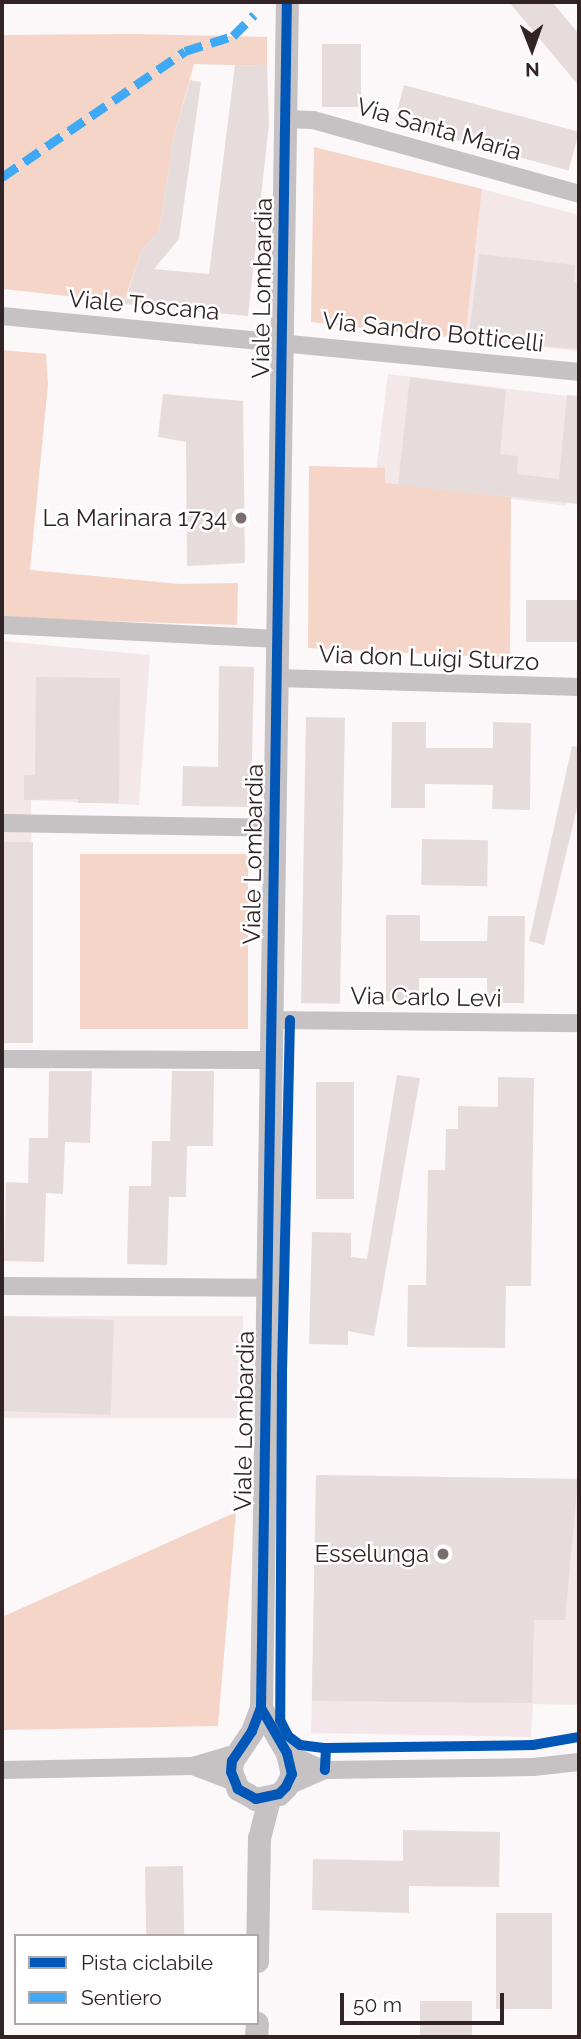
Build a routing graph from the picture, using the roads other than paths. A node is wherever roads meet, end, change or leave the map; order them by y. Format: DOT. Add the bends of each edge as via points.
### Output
graph roads {
  1 [pos="287,2"];
  2 [pos="286,119"];
  3 [pos="579,194"];
  4 [pos="2,316"];
  5 [pos="282,342"];
  6 [pos="579,372"];
  7 [pos="2,625"];
  8 [pos="277,639"];
  9 [pos="277,678"];
  10 [pos="579,687"];
  11 [pos="2,824"];
  12 [pos="275,828"];
  13 [pos="272,1020"];
  14 [pos="579,1023"];
  15 [pos="2,1059"];
  16 [pos="271,1060"];
  17 [pos="2,1286"];
  18 [pos="268,1288"];
  19 [pos="261,1708"];
  20 [pos="283,1750"];
  21 [pos="238,1751"];
  22 [pos="579,1762"];
  23 [pos="193,1766"];
  24 [pos="2,1770"];
  25 [pos="325,1770"];
  26 [pos="240,1789"];
  27 [pos="278,1793"];
  28 [pos="259,1838"];
  29 [pos="257,1934"];
  1 -- 2 [label="street, Viale Lombardia"];
  2 -- 3 [label="street, Via Santa Maria" via="313,120"];
  2 -- 5 [label="street, Viale Lombardia"];
  4 -- 5 [label="street, Viale Toscana"];
  5 -- 6 [label="street, Via Sandro Botticelli"];
  5 -- 8 [label="street, Viale Lombardia"];
  7 -- 8 [label="street"];
  8 -- 9 [label="street, Viale Lombardia"];
  9 -- 10 [label="street, Via don Luigi Sturzo"];
  9 -- 12 [label="street, Viale Lombardia"];
  11 -- 12 [label="street"];
  12 -- 13 [label="street, Viale Lombardia"];
  13 -- 14 [label="street, Via Carlo Levi"];
  13 -- 16 [label="street, Viale Lombardia"];
  15 -- 16 [label="street"];
  16 -- 18 [label="street, Viale Lombardia"];
  17 -- 18 [label="street"];
  18 -- 19 [label="street, Viale Lombardia"];
  19 -- 20 [label="street, Viale Lombardia"];
  19 -- 21 [label="street, Viale Lombardia"];
  20 -- 21 [label="street" via="258,1740"];
  20 -- 25 [label="street"];
  20 -- 27 [label="street, Viale Lombardia" via="292,1774"];
  21 -- 23 [label="street"];
  21 -- 26 [label="street, Viale Lombardia" via="232,1761"];
  22 -- 25 [label="street" via="533,1767"];
  23 -- 24 [label="street"];
  23 -- 26 [label="street"];
  25 -- 27 [label="street"];
  26 -- 27 [label="street"];
  26 -- 28 [label="street, Viale Lombardia"];
  27 -- 28 [label="street, Viale Lombardia"];
  28 -- 29 [label="street, Viale Lombardia"];
}
